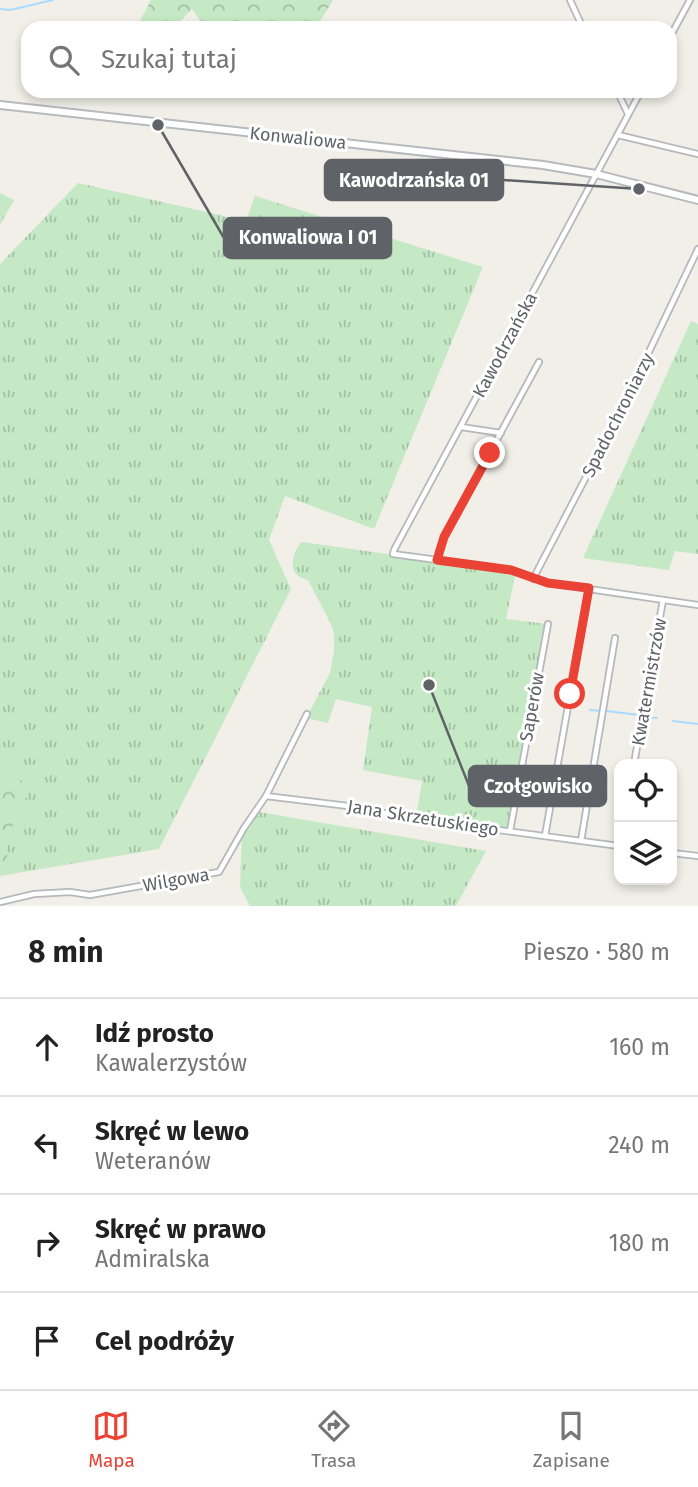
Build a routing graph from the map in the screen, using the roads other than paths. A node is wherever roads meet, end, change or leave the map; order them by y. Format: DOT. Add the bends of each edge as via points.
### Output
graph roads {
  1 [pos="570,0"];
  2 [pos="690,0"];
  3 [pos="580,21"];
  4 [pos="677,24"];
  5 [pos="620,98"];
  6 [pos="637,98"];
  7 [pos="0,105"];
  8 [pos="628,115"];
  9 [pos="618,135"];
  10 [pos="698,155"];
  11 [pos="596,174"];
  12 [pos="698,200"];
  13 [pos="698,249"];
  14 [pos="539,362"];
  15 [pos="461,427"];
  16 [pos="501,433"];
  17 [pos="437,560"];
  18 [pos="533,579"];
  19 [pos="589,588"];
  20 [pos="663,600"];
  21 [pos="698,605"];
  22 [pos="548,624"];
  23 [pos="615,638"];
  24 [pos="307,715"];
  25 [pos="635,759"];
  26 [pos="266,796"];
  27 [pos="510,831"];
  28 [pos="545,836"];
  29 [pos="581,841"];
  30 [pos="614,845"];
  31 [pos="677,854"];
  32 [pos="698,856"];
  33 [pos="0,902"];
  1 -- 3 [label="street"];
  2 -- 4 [label="street"];
  5 -- 8 [label="street"];
  6 -- 8 [label="street, Kawodrzańska"];
  7 -- 11 [label="street, Konwaliowa"];
  8 -- 9 [label="street, Kawodrzańska"];
  9 -- 10 [label="street"];
  9 -- 11 [label="street, Kawodrzańska"];
  11 -- 12 [label="street, Konwaliowa"];
  11 -- 15 [label="street, Kawodrzańska"];
  13 -- 18 [label="street, Spadochroniarzy"];
  14 -- 16 [label="street"];
  15 -- 16 [label="street"];
  15 -- 17 [label="street, Kawodrzańska" via="393,554"];
  16 -- 17 [label="street" via="444,537"];
  17 -- 18 [label="street" via="511,570"];
  18 -- 19 [label="street"];
  19 -- 20 [label="street"];
  19 -- 28 [label="street"];
  20 -- 21 [label="street"];
  20 -- 25 [label="street, Kwatermistrzów"];
  22 -- 27 [label="street, Saperów"];
  23 -- 29 [label="street"];
  24 -- 26 [label="street"];
  26 -- 27 [label="street, Jana Skrzetuskiego"];
  26 -- 33 [label="street, Wilgowa" via="219,872 90,895 34,894"];
  27 -- 28 [label="street, Jana Skrzetuskiego"];
  28 -- 29 [label="street, Jana Skrzetuskiego"];
  29 -- 30 [label="street, Jana Skrzetuskiego"];
  31 -- 32 [label="street"];
}
